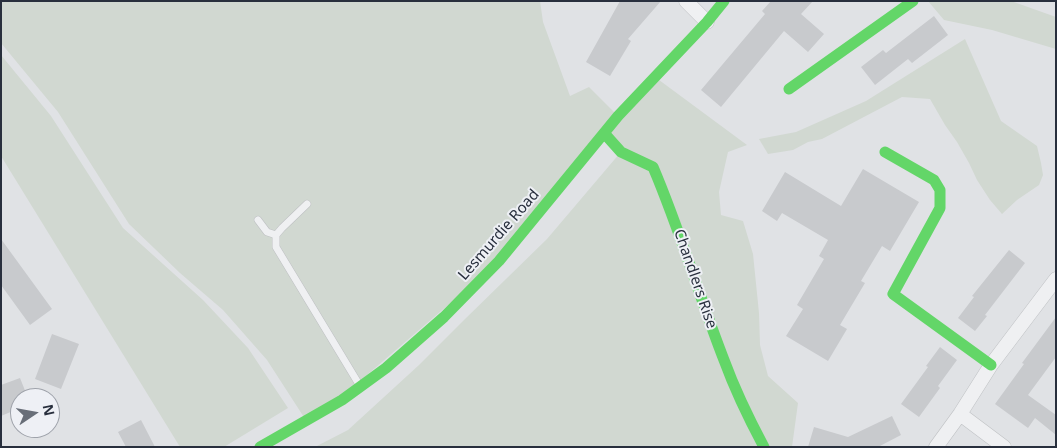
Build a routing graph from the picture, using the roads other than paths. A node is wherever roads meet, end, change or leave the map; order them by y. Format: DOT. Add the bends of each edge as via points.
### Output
graph roads {
  1 [pos="686,1"];
  2 [pos="724,1"];
  3 [pos="913,1"];
  4 [pos="707,22"];
  5 [pos="789,89"];
  6 [pos="604,133"];
  7 [pos="885,152"];
  8 [pos="307,204"];
  9 [pos="258,220"];
  10 [pos="276,235"];
  11 [pos="1056,279"];
  12 [pos="991,365"];
  13 [pos="360,387"];
  14 [pos="960,414"];
  15 [pos="260,447"];
  16 [pos="764,447"];
  17 [pos="936,447"];
  18 [pos="1004,447"];
  1 -- 4 [label="street"];
  2 -- 4 [label="street, Lesmurdie Road"];
  3 -- 5 [label="street"];
  4 -- 6 [label="street, Lesmurdie Road"];
  6 -- 13 [label="street, Lesmurdie Road" via="499,261 444,317"];
  6 -- 16 [label="street, Chandlers Rise" via="620,152 653,167 670,205 724,361"];
  7 -- 12 [label="street" via="934,180 940,190 940,208 893,294"];
  8 -- 10 [label="lane"];
  9 -- 10 [label="lane" via="267,232"];
  10 -- 13 [label="lane" via="276,247"];
  11 -- 12 [label="street"];
  12 -- 14 [label="street"];
  13 -- 15 [label="street, Lesmurdie Road"];
  14 -- 17 [label="street"];
  14 -- 18 [label="street"];
}
